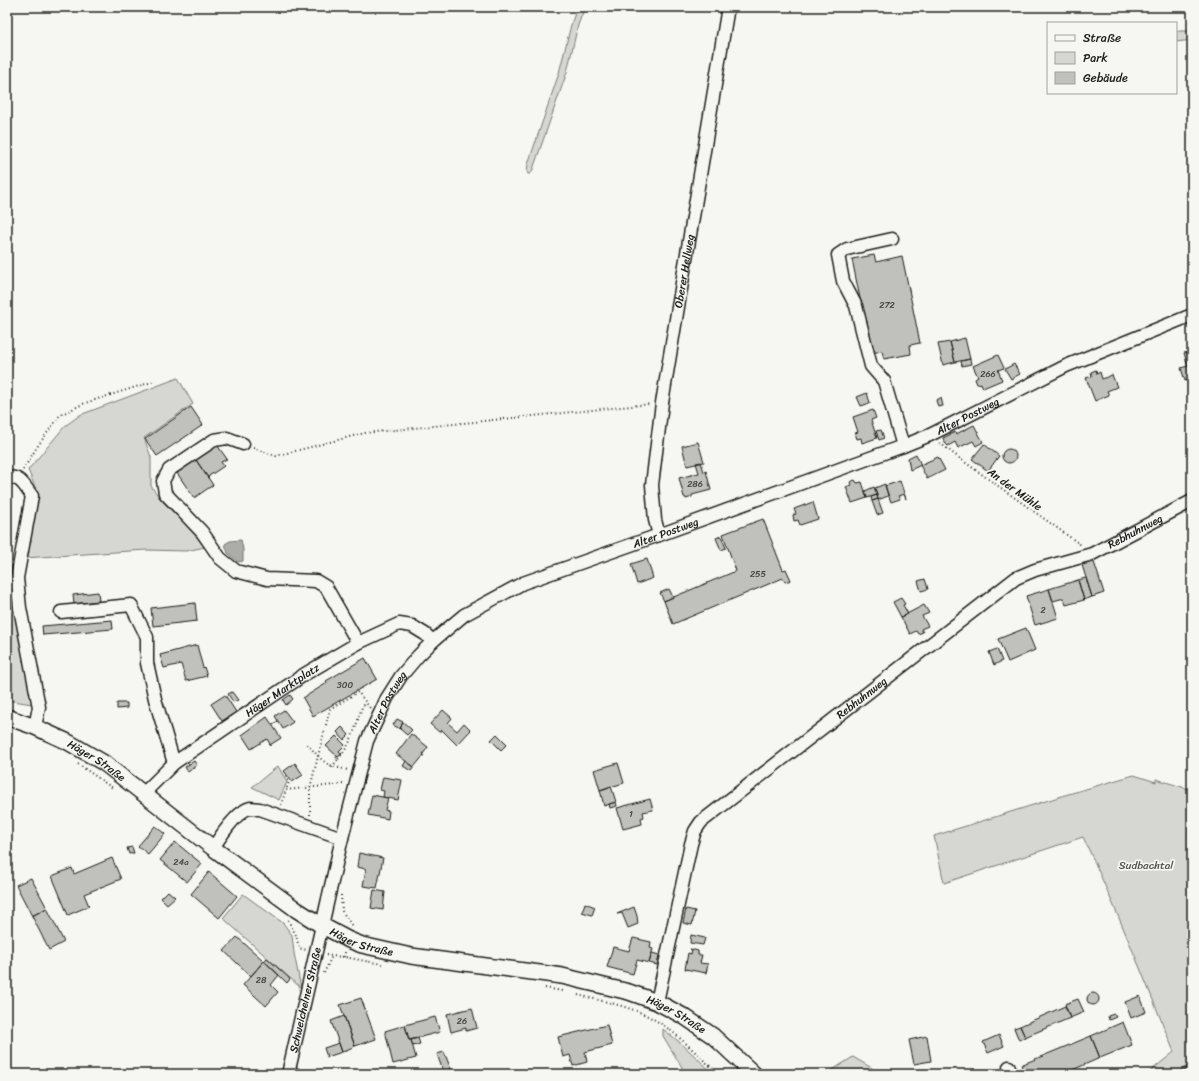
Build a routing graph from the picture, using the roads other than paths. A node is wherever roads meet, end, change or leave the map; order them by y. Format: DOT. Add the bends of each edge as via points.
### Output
graph roads {
  1 [pos="728,7"];
  2 [pos="892,239"];
  3 [pos="1192,315"];
  4 [pos="243,444"];
  5 [pos="902,446"];
  6 [pos="13,478"];
  7 [pos="1192,501"];
  8 [pos="659,535"];
  9 [pos="61,612"];
  10 [pos="433,641"];
  11 [pos="358,643"];
  12 [pos="7,717"];
  13 [pos="35,727"];
  14 [pos="174,764"];
  15 [pos="144,793"];
  16 [pos="342,838"];
  17 [pos="213,848"];
  18 [pos="321,925"];
  19 [pos="657,1002"];
  20 [pos="288,1074"];
  21 [pos="754,1074"];
  1 -- 8 [label="street, Oberer Hellweg" via="662,403 652,485"];
  2 -- 5 [label="street" via="847,249 838,255 843,281 856,306 871,366 884,381"];
  3 -- 5 [label="street, Alter Postweg" via="1066,366 930,435"];
  4 -- 11 [label="street" via="228,438 214,440 169,470 163,481 164,493 202,532 220,558 236,571 267,579 316,582 326,587"];
  5 -- 8 [label="street, Alter Postweg"];
  6 -- 13 [label="street" via="32,496 17,578 20,608 39,707"];
  7 -- 19 [label="street, Rebhuhnweg" via="1092,554 1016,578 701,822 691,844"];
  8 -- 10 [label="street, Alter Postweg" via="524,583 464,615"];
  9 -- 14 [label="street" via="131,605 148,637 147,663"];
  10 -- 11 [label="street, Häger Marktplatz" via="412,626 399,624"];
  10 -- 16 [label="street, Alter Postweg" via="401,676 387,698 367,740"];
  11 -- 14 [label="street, Häger Marktplatz" via="305,674"];
  12 -- 13 [label="main road, Häger Straße"];
  13 -- 15 [label="main road, Häger Straße" via="104,763"];
  14 -- 15 [label="street, Häger Marktplatz"];
  15 -- 17 [label="main road, Häger Straße"];
  16 -- 17 [label="street" via="251,808 226,827"];
  16 -- 18 [label="street, Alter Postweg"];
  17 -- 18 [label="main road, Häger Straße"];
  18 -- 19 [label="main road, Häger Straße" via="349,940 377,949 411,956 562,976 629,992"];
  18 -- 20 [label="street, Schweichelner Straße"];
  19 -- 21 [label="main road, Häger Straße" via="713,1036"];
}
